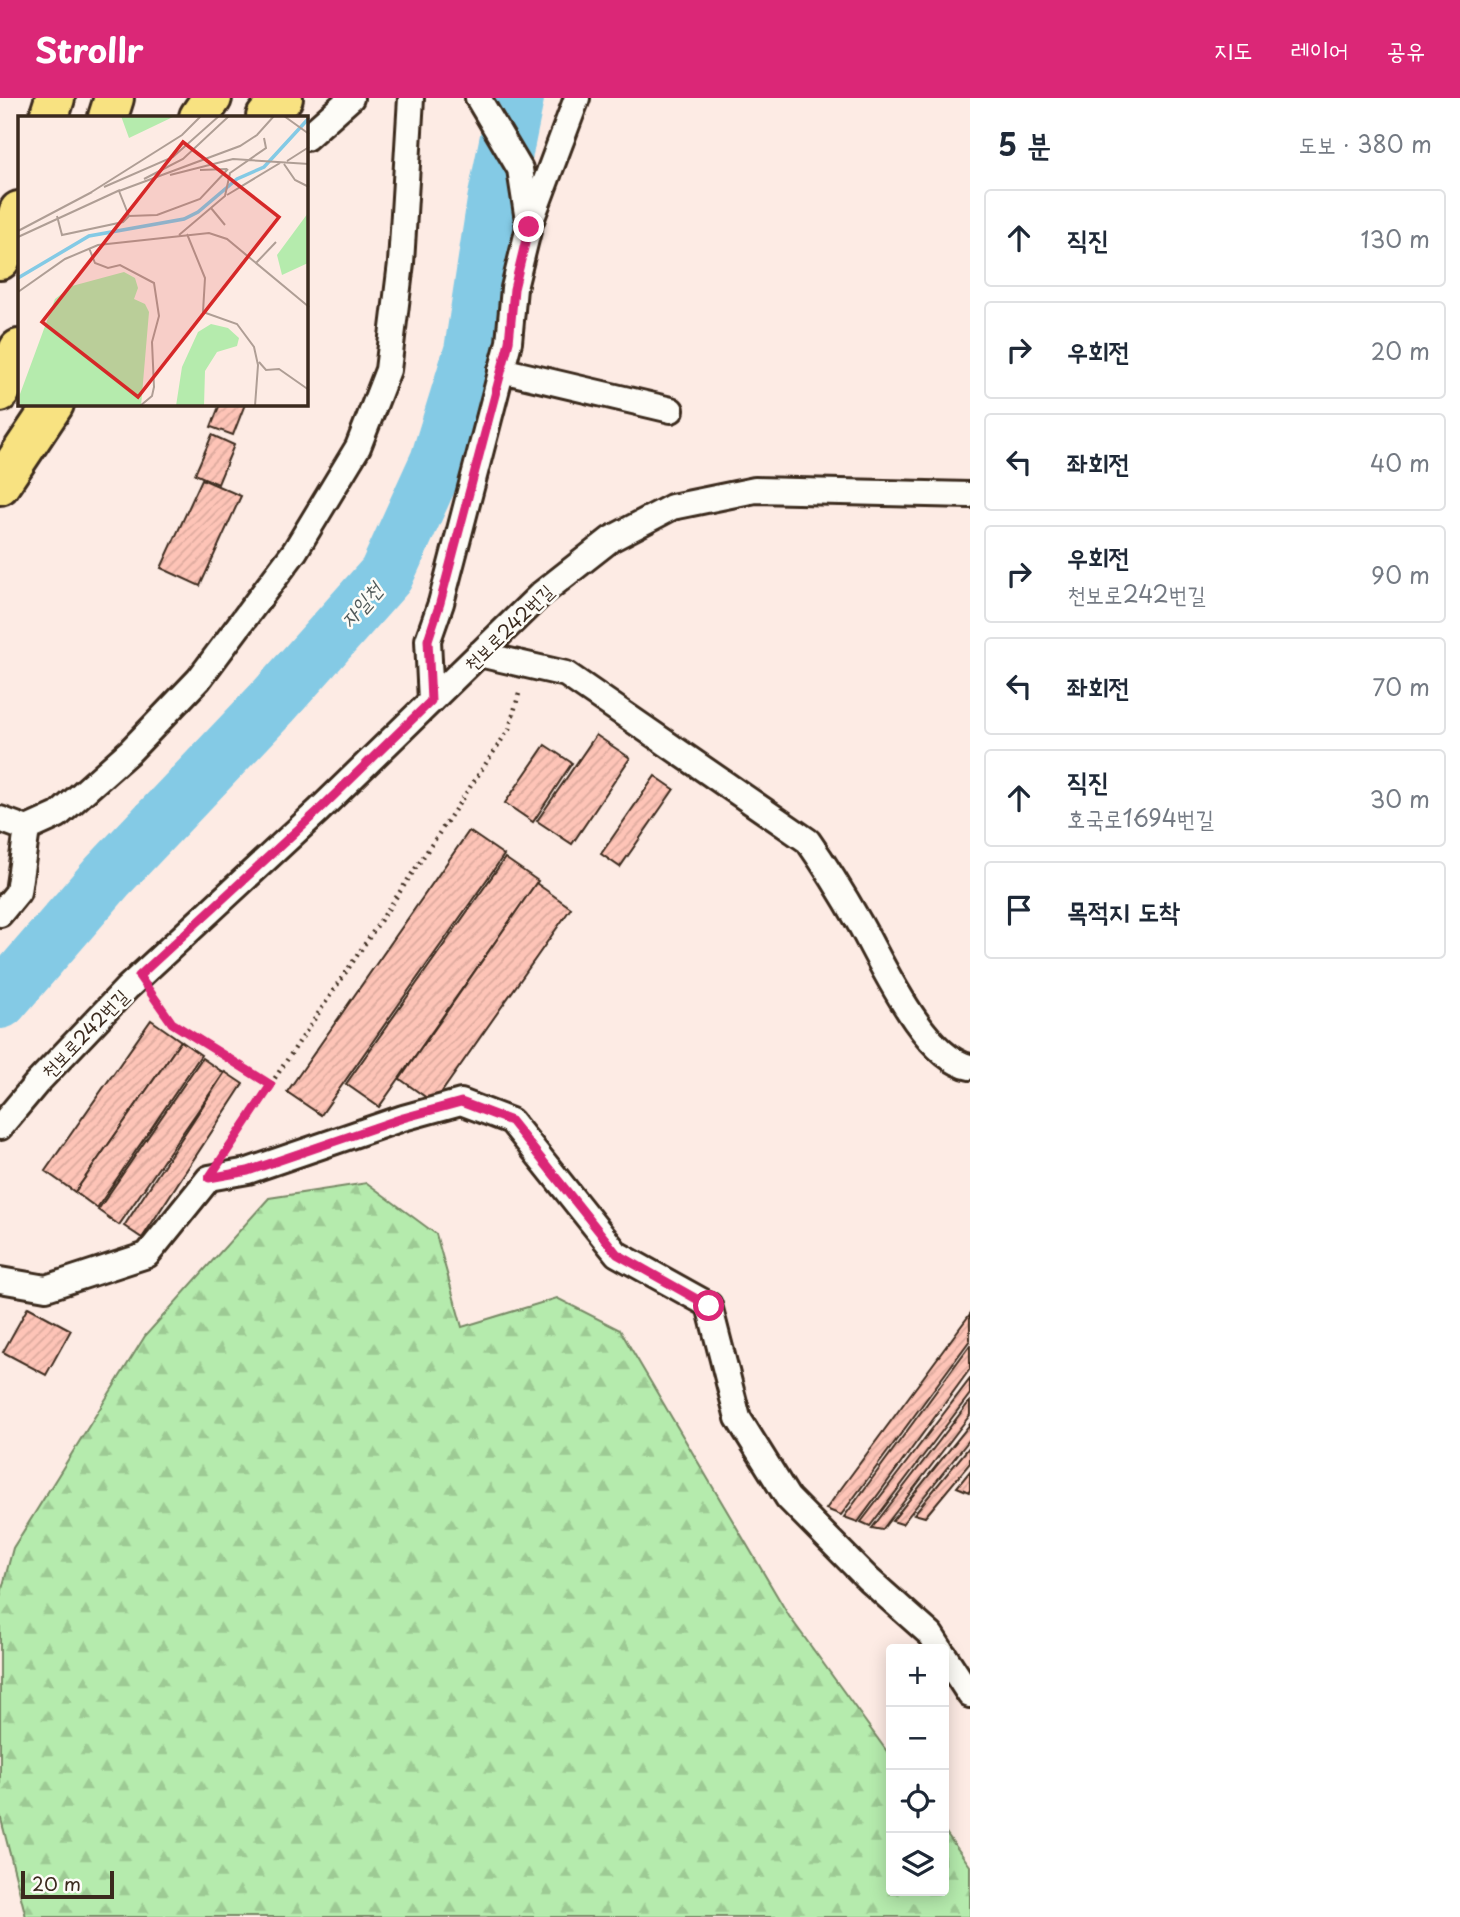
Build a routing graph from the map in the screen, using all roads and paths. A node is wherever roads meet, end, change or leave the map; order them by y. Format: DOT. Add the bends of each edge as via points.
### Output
graph roads {
  1 [pos="55,98"];
  2 [pos="114,98"];
  3 [pos="212,98"];
  4 [pos="283,98"];
  5 [pos="351,98"];
  6 [pos="411,98"];
  7 [pos="478,98"];
  8 [pos="577,98"];
  9 [pos="49,116"];
  10 [pos="108,116"];
  11 [pos="200,116"];
  12 [pos="268,116"];
  13 [pos="308,136"];
  14 [pos="18,214"];
  15 [pos="529,227"];
  16 [pos="0,260"];
  17 [pos="18,351"];
  18 [pos="501,370"];
  19 [pos="0,392"];
  20 [pos="25,406"];
  21 [pos="53,406"];
  22 [pos="671,410"];
  23 [pos="0,456"];
  24 [pos="0,485"];
  25 [pos="970,495"];
  26 [pos="479,654"];
  27 [pos="527,666"];
  28 [pos="431,701"];
  29 [pos="0,819"];
  30 [pos="27,830"];
  31 [pos="0,914"];
  32 [pos="139,976"];
  33 [pos="970,1067"];
  34 [pos="271,1085"];
  35 [pos="0,1127"];
  36 [pos="209,1178"];
  37 [pos="0,1280"];
  38 [pos="937,1644"];
  39 [pos="949,1663"];
  40 [pos="970,1695"];
  1 -- 9 [label="main road"];
  2 -- 10 [label="main road"];
  3 -- 11 [label="main road"];
  4 -- 12 [label="main road"];
  5 -- 13 [label="street"];
  6 -- 30 [label="street" via="401,263 388,370 358,447 295,551 199,679 130,751 58,815"];
  7 -- 15 [label="street" via="520,169"];
  8 -- 15 [label="street"];
  14 -- 16 [label="main road"];
  15 -- 18 [label="street"];
  17 -- 19 [label="main road"];
  18 -- 22 [label="street"];
  18 -- 28 [label="street" via="428,640"];
  20 -- 23 [label="main road"];
  21 -- 24 [label="main road"];
  25 -- 26 [label="street, 천보로242번길" via="755,490 672,507 611,539 550,585"];
  26 -- 27 [label="street"];
  26 -- 28 [label="street, 천보로242번길"];
  27 -- 33 [label="street" via="566,674 808,841 897,994 939,1051"];
  27 -- 34 [label="path" via="509,729"];
  28 -- 32 [label="street, 천보로242번길"];
  29 -- 30 [label="street"];
  30 -- 31 [label="street" via="18,892"];
  32 -- 34 [label="path" via="172,1023"];
  32 -- 35 [label="street, 천보로242번길"];
  34 -- 36 [label="path"];
  36 -- 37 [label="street" via="147,1255 46,1288"];
  36 -- 38 [label="street" via="248,1171 461,1102 511,1121 617,1254 709,1306 738,1418 788,1498"];
  39 -- 40 [label="street"];
}
